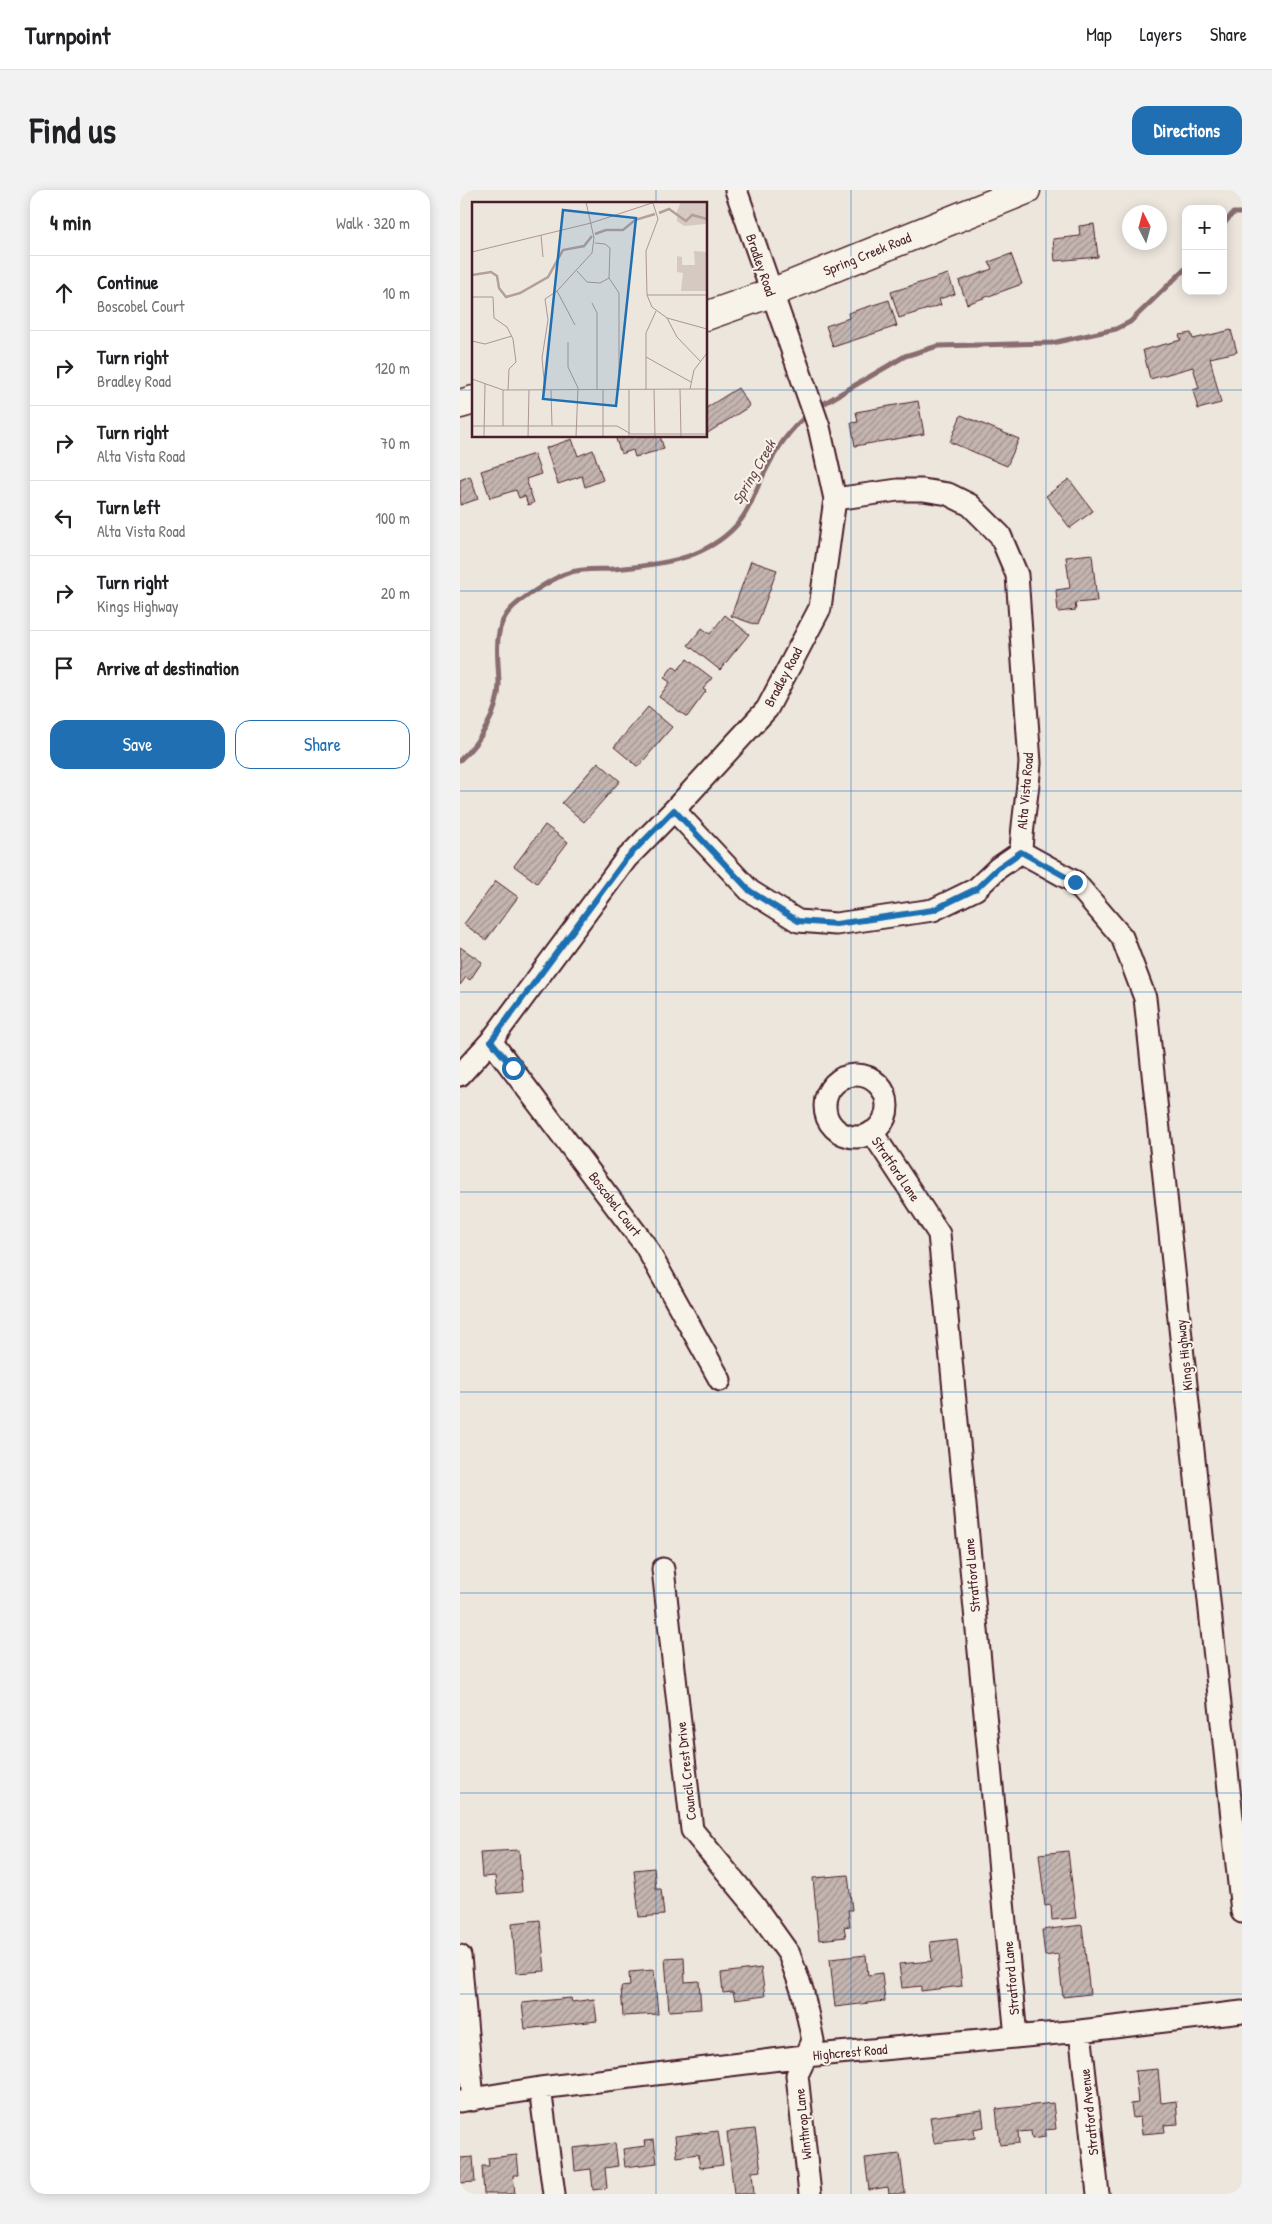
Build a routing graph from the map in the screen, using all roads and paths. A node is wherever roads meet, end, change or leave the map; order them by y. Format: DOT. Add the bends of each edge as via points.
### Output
graph roads {
  1 [pos="736,190"];
  2 [pos="1026,190"];
  3 [pos="771,293"];
  4 [pos="708,315"];
  5 [pos="836,499"];
  6 [pos="674,810"];
  7 [pos="1021,852"];
  8 [pos="491,1041"];
  9 [pos="460,1074"];
  10 [pos="872,1132"];
  11 [pos="720,1380"];
  12 [pos="663,1569"];
  13 [pos="1242,1912"];
  14 [pos="460,1956"];
  15 [pos="1242,2012"];
  16 [pos="1080,2031"];
  17 [pos="1016,2037"];
  18 [pos="806,2056"];
  19 [pos="540,2088"];
  20 [pos="467,2100"];
  21 [pos="554,2194"];
  22 [pos="810,2194"];
  23 [pos="1098,2194"];
  1 -- 3 [label="street, Bradley Road"];
  2 -- 3 [label="main road, Spring Creek Road"];
  3 -- 4 [label="main road, Spring Creek Road"];
  3 -- 5 [label="street, Bradley Road" via="808,396"];
  5 -- 6 [label="street, Bradley Road" via="820,608 767,709"];
  5 -- 7 [label="street, Alta Vista Road" via="898,490 948,494 970,505 1000,536 1017,574 1030,763"];
  6 -- 7 [label="street" via="750,891 798,921 836,924 933,910 976,889"];
  6 -- 8 [label="street, Bradley Road" via="626,859"];
  7 -- 13 [label="street, Kings Highway" via="1075,882 1122,937 1145,998"];
  8 -- 9 [label="street, Bradley Road"];
  8 -- 11 [label="street, Boscobel Court" via="645,1245"];
  10 -- 17 [label="street, Stratford Lane" via="939,1234"];
  12 -- 18 [label="street, Council Crest Drive" via="692,1830 790,1954 803,1993 812,2041"];
  14 -- 20 [label="street"];
  15 -- 16 [label="street, Highcrest Road"];
  16 -- 17 [label="street, Highcrest Road"];
  16 -- 23 [label="street, Stratford Avenue"];
  17 -- 18 [label="street, Highcrest Road"];
  18 -- 19 [label="street, Highcrest Road"];
  18 -- 22 [label="street, Winthrop Lane" via="797,2075"];
  19 -- 20 [label="street, Highcrest Road"];
  19 -- 21 [label="street"];
}
